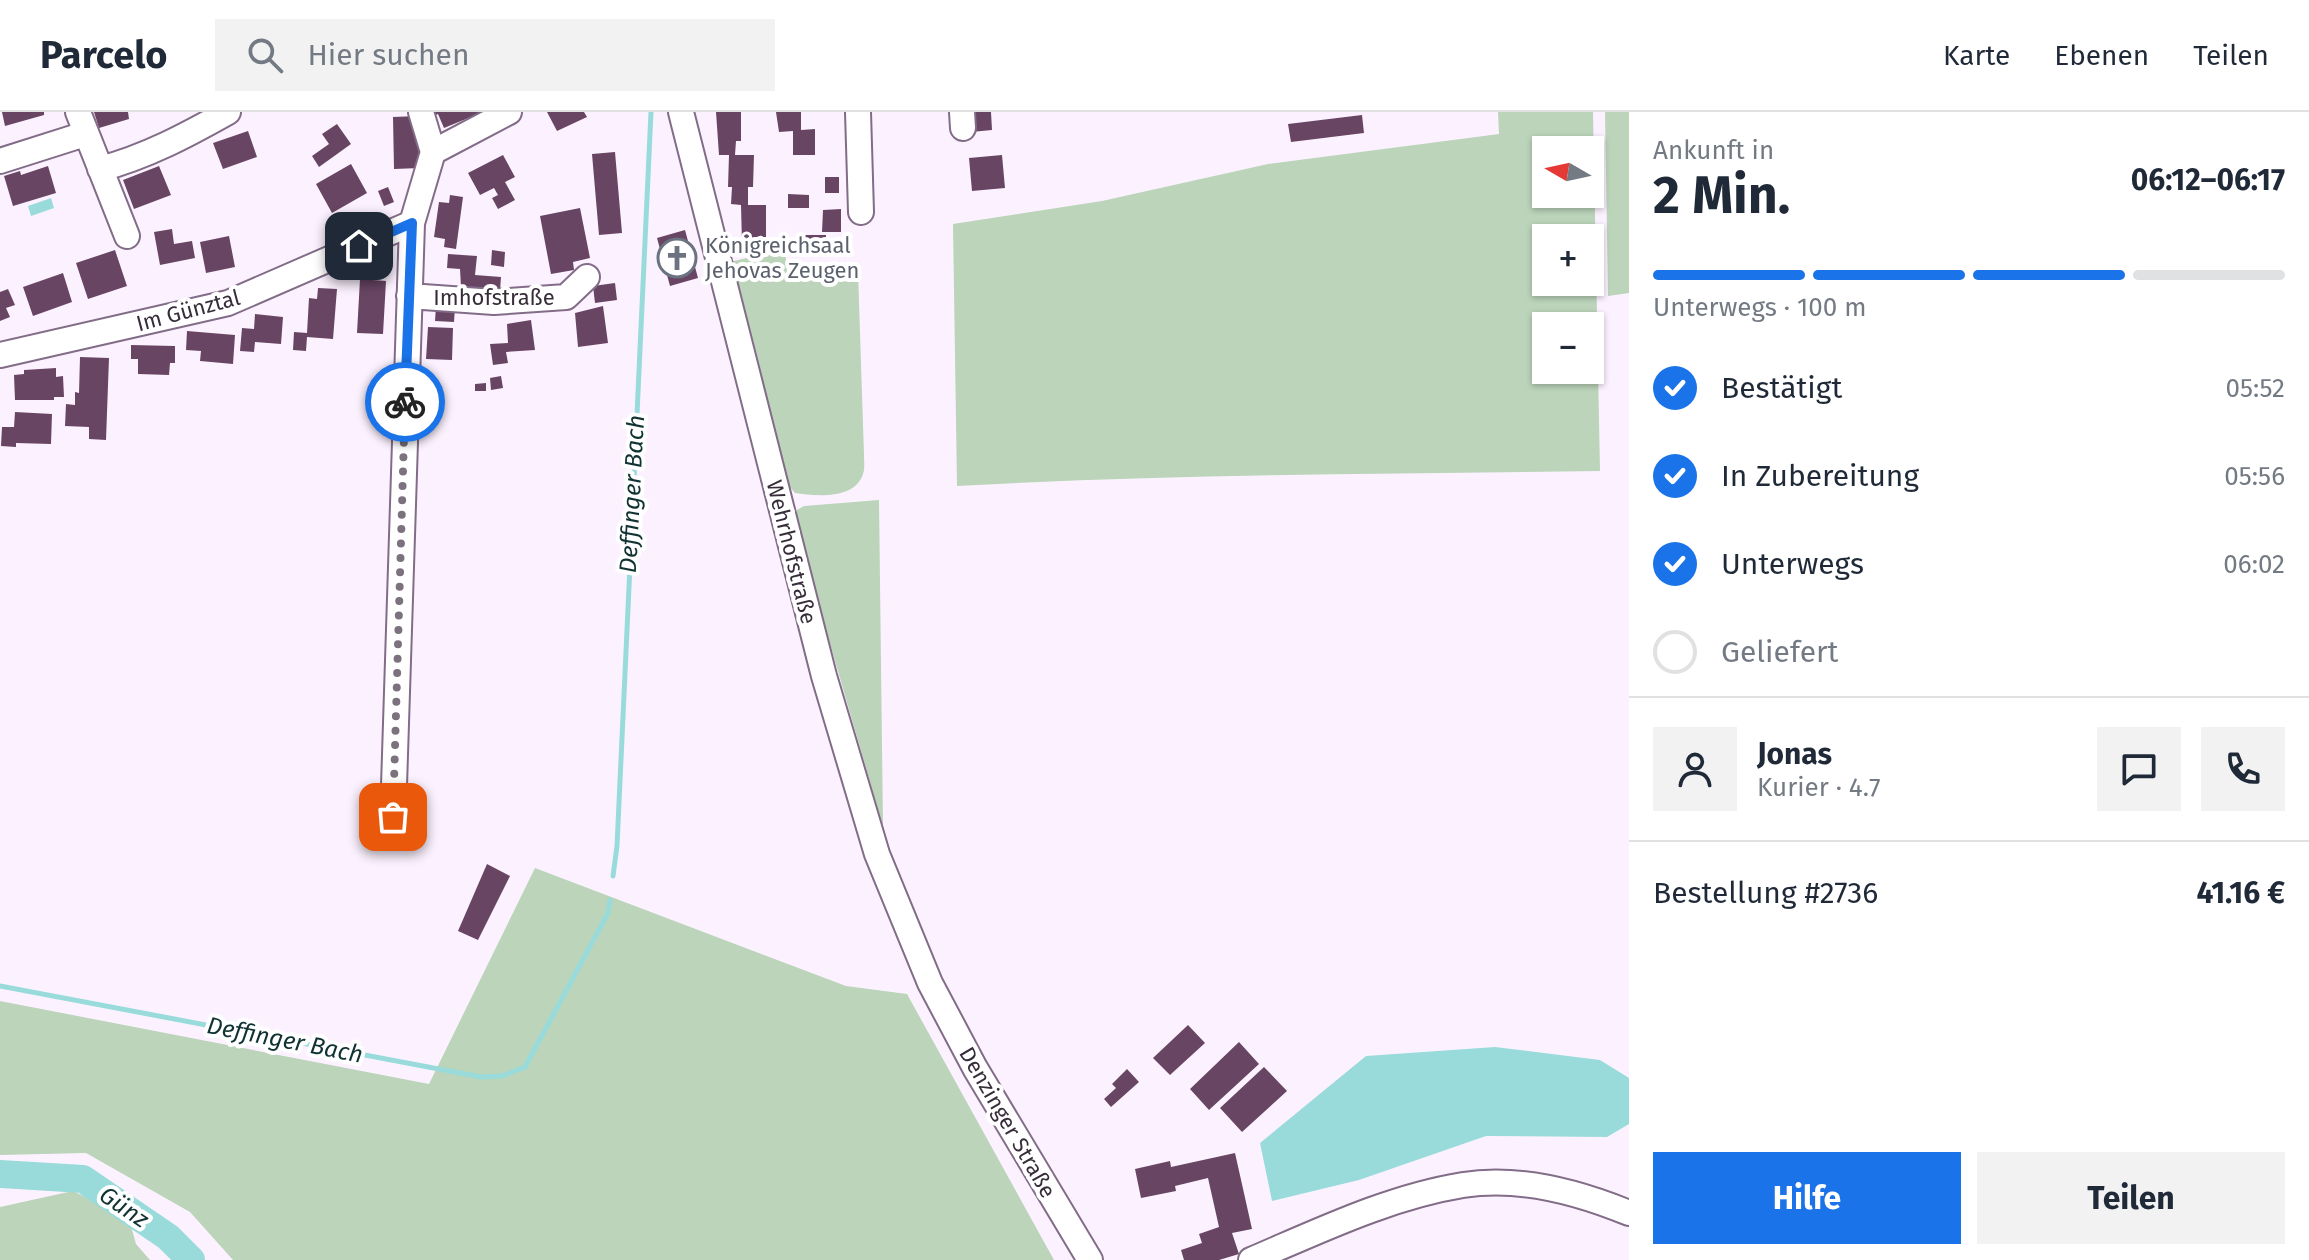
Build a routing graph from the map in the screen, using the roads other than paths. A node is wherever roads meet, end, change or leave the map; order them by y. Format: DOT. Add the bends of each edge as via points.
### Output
graph roads {
  1 [pos="228,112"];
  2 [pos="421,112"];
  3 [pos="509,112"];
  4 [pos="681,112"];
  5 [pos="858,112"];
  6 [pos="82,123"];
  7 [pos="433,152"];
  8 [pos="0,161"];
  9 [pos="100,169"];
  10 [pos="861,212"];
  11 [pos="412,223"];
  12 [pos="127,236"];
  13 [pos="581,283"];
  14 [pos="409,296"];
  15 [pos="0,355"];
  16 [pos="393,817"];
  17 [pos="930,983"];
  18 [pos="1629,1213"];
  19 [pos="1090,1260"];
  20 [pos="1251,1260"];
  1 -- 9 [label="street" via="170,143"];
  2 -- 7 [label="street"];
  3 -- 7 [label="street"];
  4 -- 17 [label="street, Wehrhofstraße" via="824,676 877,854"];
  5 -- 10 [label="street"];
  6 -- 8 [label="street"];
  6 -- 9 [label="street"];
  7 -- 11 [label="street, Imhofstraße"];
  9 -- 12 [label="street"];
  11 -- 14 [label="street, Imhofstraße"];
  11 -- 15 [label="street, Im Günztal" via="228,303"];
  13 -- 14 [label="street, Imhofstraße" via="566,297 494,302"];
  14 -- 16 [label="street, Imhofstraße"];
  17 -- 19 [label="street, Denzinger Straße"];
  18 -- 20 [label="street" via="1564,1192 1518,1184 1465,1184 1408,1197"];
}
